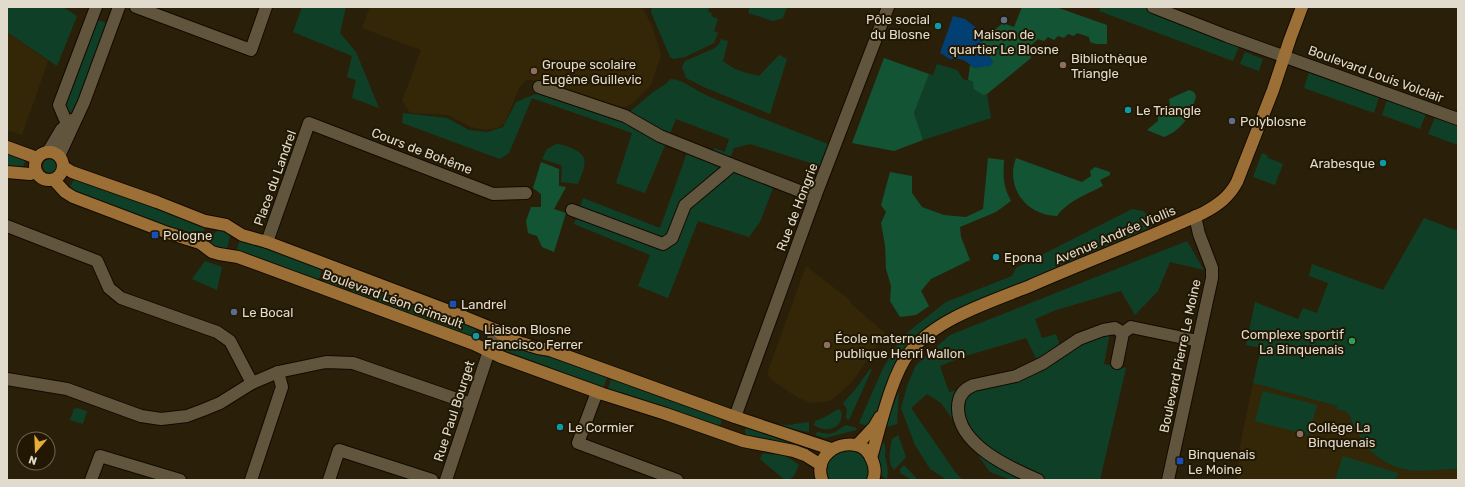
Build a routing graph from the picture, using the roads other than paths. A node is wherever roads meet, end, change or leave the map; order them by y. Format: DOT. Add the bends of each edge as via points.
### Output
graph roads {
  1 [pos="119,7"];
  2 [pos="136,7"];
  3 [pos="266,7"];
  4 [pos="888,7"];
  5 [pos="1153,7"];
  6 [pos="1302,7"];
  7 [pos="95,10"];
  8 [pos="1284,56"];
  9 [pos="539,87"];
  10 [pos="78,114"];
  11 [pos="1458,119"];
  12 [pos="309,123"];
  13 [pos="67,124"];
  14 [pos="7,147"];
  15 [pos="54,154"];
  16 [pos="37,158"];
  17 [pos="730,164"];
  18 [pos="64,167"];
  19 [pos="7,172"];
  20 [pos="36,172"];
  21 [pos="54,180"];
  22 [pos="526,194"];
  23 [pos="816,197"];
  24 [pos="572,210"];
  25 [pos="1196,216"];
  26 [pos="7,226"];
  27 [pos="267,242"];
  28 [pos="496,330"];
  29 [pos="1123,333"];
  30 [pos="1198,341"];
  31 [pos="489,351"];
  32 [pos="1117,363"];
  33 [pos="278,372"];
  34 [pos="7,379"];
  35 [pos="252,383"];
  36 [pos="597,392"];
  37 [pos="471,404"];
  38 [pos="887,404"];
  39 [pos="735,417"];
  40 [pos="729,436"];
  41 [pos="857,445"];
  42 [pos="831,449"];
  43 [pos="871,458"];
  44 [pos="821,465"];
  45 [pos="875,479"];
  46 [pos="91,480"];
  47 [pos="180,480"];
  48 [pos="251,480"];
  49 [pos="329,480"];
  50 [pos="432,480"];
  51 [pos="446,480"];
  52 [pos="677,480"];
  53 [pos="822,480"];
  54 [pos="1038,480"];
  55 [pos="1168,480"];
  1 -- 10 [label="street"];
  2 -- 3 [label="street" via="251,50"];
  4 -- 23 [label="street, Rue de Hongrie"];
  5 -- 8 [label="street, Boulevard Louis Volclair"];
  6 -- 8 [label="main road, Avenue Andrée Viollis"];
  7 -- 13 [label="street" via="59,105"];
  8 -- 11 [label="street, Boulevard Louis Volclair"];
  8 -- 25 [label="main road, Avenue Andrée Viollis" via="1237,182 1223,201"];
  9 -- 17 [label="street" via="625,116 660,136"];
  10 -- 13 [label="street"];
  10 -- 15 [label="street"];
  12 -- 22 [label="street, Cours de Bohême" via="493,194"];
  12 -- 27 [label="street, Place du Landrel"];
  13 -- 15 [label="street" via="61,130"];
  14 -- 16 [label="main road"];
  15 -- 16 [label="main road" via="42,154"];
  15 -- 18 [label="main road" via="62,159"];
  16 -- 20 [label="main road"];
  17 -- 23 [label="street"];
  17 -- 24 [label="street" via="685,205 672,238 664,244"];
  18 -- 21 [label="main road" via="60,176"];
  18 -- 27 [label="main road, Boulevard Léon Grimault" via="205,221 226,225 242,235"];
  19 -- 20 [label="main road"];
  20 -- 21 [label="main road" via="44,180"];
  21 -- 31 [label="main road, Boulevard Léon Grimault" via="67,193 79,200 195,241 212,252 238,257"];
  23 -- 39 [label="street, Rue de Hongrie"];
  25 -- 30 [label="street, Boulevard Pierre Le Moine" via="1212,273"];
  25 -- 38 [label="main road, Avenue Andrée Viollis" via="942,324 922,337 903,360"];
  26 -- 35 [label="street" via="97,262 109,288 121,298 217,332 230,341"];
  27 -- 28 [label="main road, Boulevard Léon Grimault"];
  28 -- 31 [label="street, Rue Paul Bourget"];
  28 -- 39 [label="main road, Boulevard Léon Grimault" via="508,339 550,350"];
  29 -- 30 [label="street" via="1131,327"];
  29 -- 32 [label="street"];
  29 -- 54 [label="street" via="1115,328 1079,339 1044,363 1016,376 968,387 962,394 958,402 960,421 972,440 1002,464"];
  30 -- 55 [label="street, Boulevard Pierre Le Moine"];
  31 -- 36 [label="main road, Boulevard Léon Grimault"];
  31 -- 37 [label="street, Rue Paul Bourget"];
  33 -- 35 [label="street"];
  33 -- 37 [label="street" via="326,362 353,363"];
  33 -- 48 [label="street" via="282,387"];
  34 -- 35 [label="street" via="66,389 141,416 161,419 187,416 204,410"];
  36 -- 40 [label="main road, Boulevard Léon Grimault"];
  36 -- 52 [label="street" via="578,443"];
  37 -- 51 [label="street, Rue Paul Bourget"];
  38 -- 41 [label="main road, Avenue Andrée Viollis" via="874,427"];
  38 -- 43 [label="main road, Avenue Andrée Viollis"];
  39 -- 40 [label="main road"];
  39 -- 42 [label="main road, Boulevard Léon Grimault"];
  40 -- 44 [label="main road, Boulevard Léon Grimault" via="794,450"];
  41 -- 42 [label="main road" via="843,445"];
  41 -- 43 [label="main road"];
  42 -- 44 [label="main road"];
  43 -- 45 [label="main road" via="874,462"];
  44 -- 53 [label="main road"];
  46 -- 47 [label="street" via="100,456"];
  49 -- 50 [label="street" via="339,450"];
}
